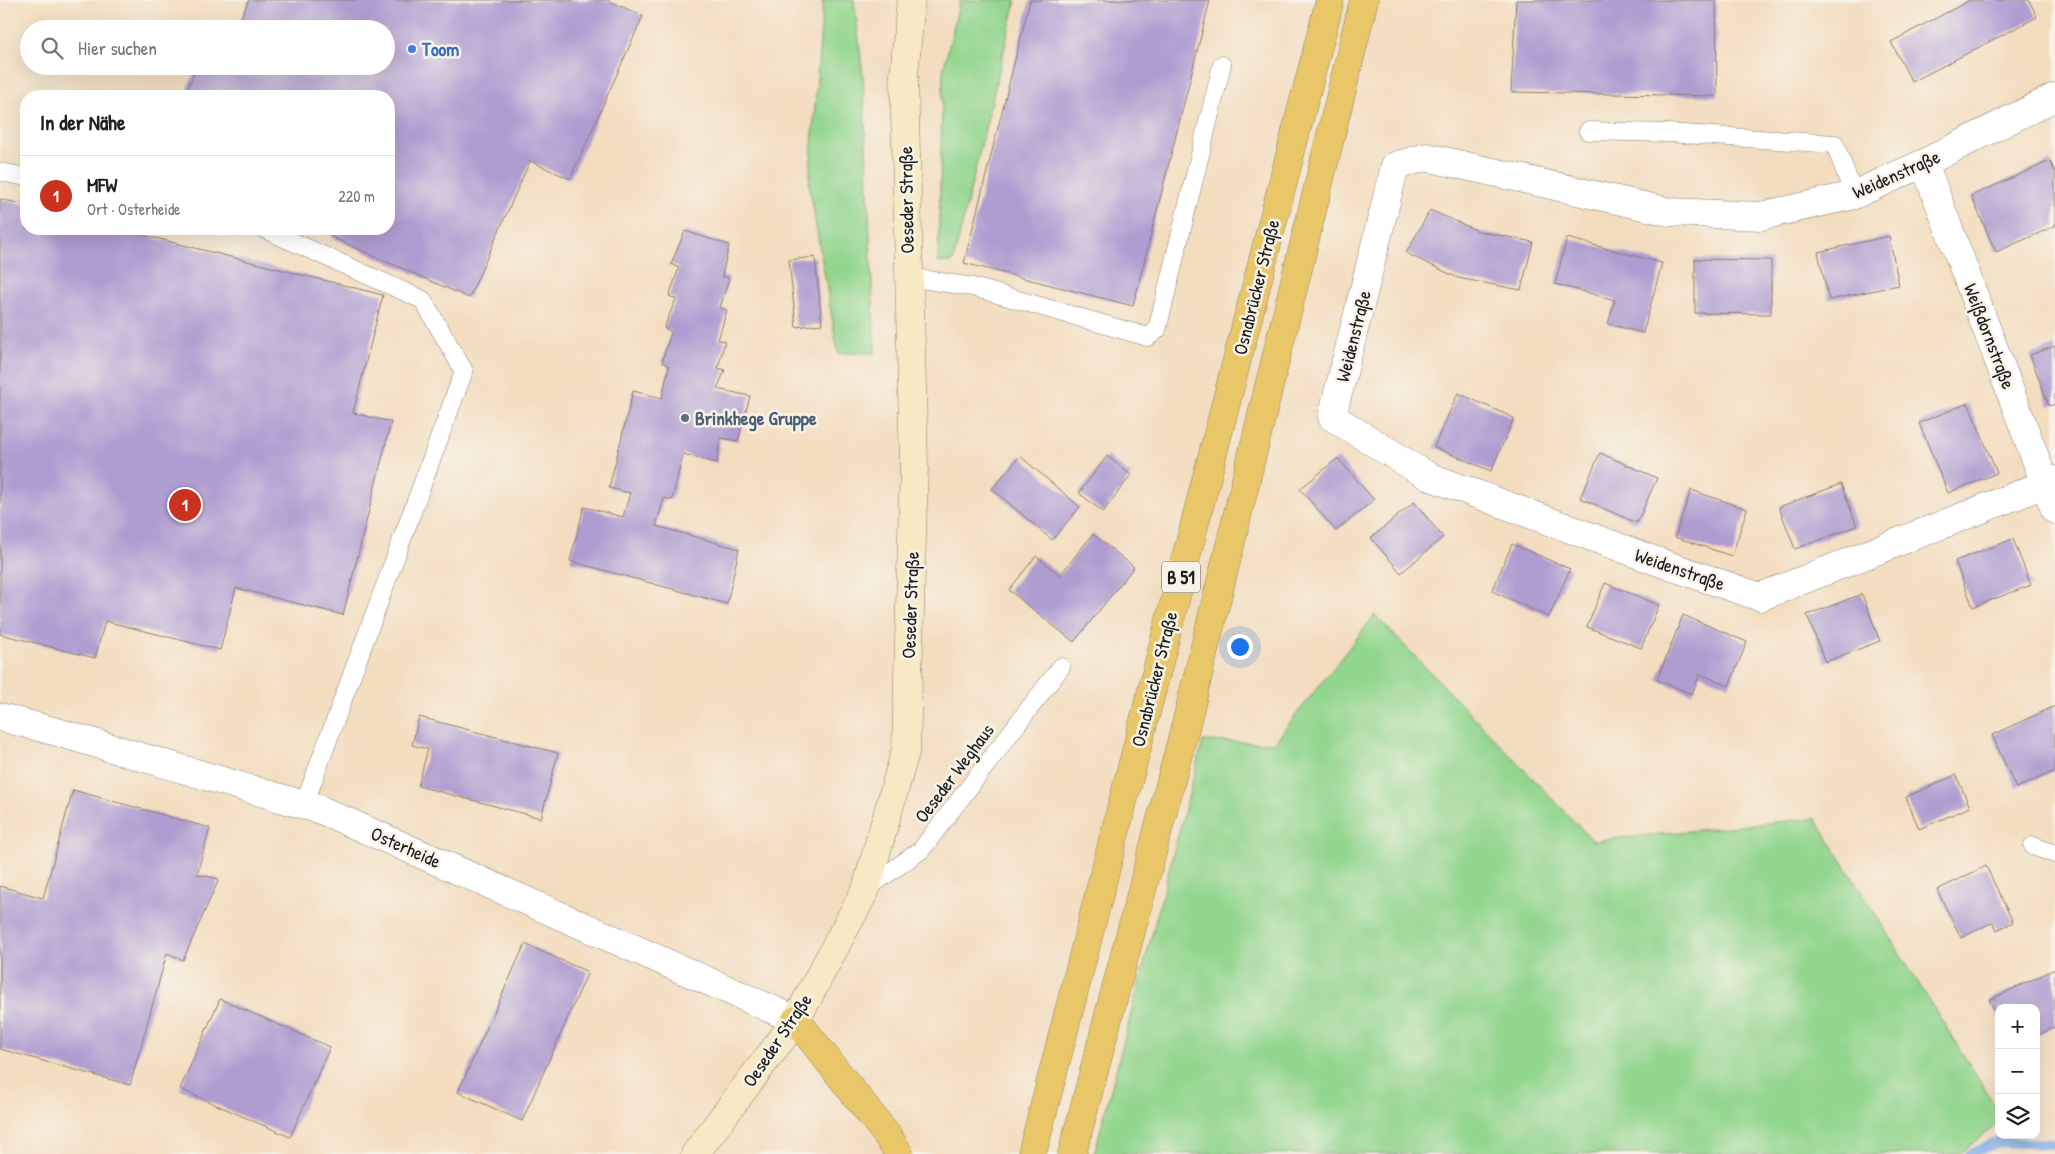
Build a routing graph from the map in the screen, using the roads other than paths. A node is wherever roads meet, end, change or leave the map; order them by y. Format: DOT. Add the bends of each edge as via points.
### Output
graph roads {
  1 [pos="911,0"];
  2 [pos="1330,0"];
  3 [pos="1364,0"];
  4 [pos="1222,65"];
  5 [pos="2055,97"];
  6 [pos="1588,131"];
  7 [pos="1924,163"];
  8 [pos="0,172"];
  9 [pos="20,176"];
  10 [pos="1854,195"];
  11 [pos="277,235"];
  12 [pos="908,277"];
  13 [pos="2050,482"];
  14 [pos="2055,510"];
  15 [pos="1062,667"];
  16 [pos="0,717"];
  17 [pos="304,805"];
  18 [pos="2033,846"];
  19 [pos="2055,854"];
  20 [pos="866,890"];
  21 [pos="796,1020"];
  22 [pos="696,1154"];
  23 [pos="899,1154"];
  24 [pos="1032,1154"];
  25 [pos="1072,1154"];
  1 -- 12 [label="street, Oeseder Straße" via="904,75"];
  2 -- 24 [label="highway, Osnabrücker Straße / B 51"];
  3 -- 25 [label="highway, Osnabrücker Straße / B 51" via="1188,718"];
  4 -- 12 [label="lane" via="1157,330 1148,337 973,287"];
  5 -- 7 [label="street, Weidenstraße"];
  6 -- 10 [label="lane" via="1835,144"];
  7 -- 10 [label="street, Weidenstraße"];
  7 -- 13 [label="street, Weißdornstraße"];
  8 -- 9 [label="lane"];
  10 -- 13 [label="street, Weidenstraße" via="1761,216 1670,212 1426,157 1395,166 1332,417 1428,476 1760,597"];
  11 -- 17 [label="lane" via="423,300 464,371"];
  12 -- 20 [label="street, Oeseder Straße" via="914,466 906,749"];
  13 -- 14 [label="street, Weißdornstraße"];
  15 -- 20 [label="lane, Oeseder Weghaus" via="921,850"];
  16 -- 17 [label="street, Osterheide"];
  17 -- 21 [label="street, Osterheide" via="322,810"];
  18 -- 19 [label="lane"];
  20 -- 21 [label="street, Oeseder Straße"];
  21 -- 22 [label="street, Oeseder Straße"];
  21 -- 23 [label="highway"];
}
